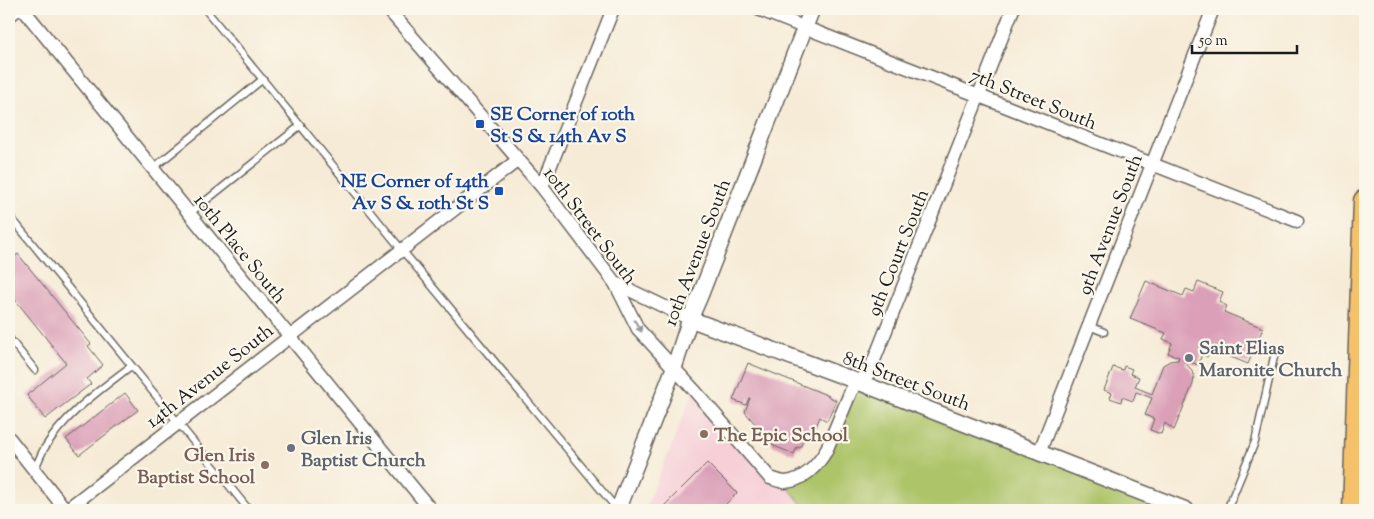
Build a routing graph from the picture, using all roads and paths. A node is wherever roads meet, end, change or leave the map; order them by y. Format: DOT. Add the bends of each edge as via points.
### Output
graph roads {
  1 [pos="18,9"];
  2 [pos="23,9"];
  3 [pos="205,9"];
  4 [pos="388,9"];
  5 [pos="613,9"];
  6 [pos="758,9"];
  7 [pos="812,9"];
  8 [pos="1013,9"];
  9 [pos="1213,9"];
  10 [pos="9,16"];
  11 [pos="805,28"];
  12 [pos="263,79"];
  13 [pos="979,97"];
  14 [pos="300,125"];
  15 [pos="518,160"];
  16 [pos="1152,165"];
  17 [pos="152,169"];
  18 [pos="542,187"];
  19 [pos="1365,201"];
  20 [pos="189,214"];
  21 [pos="9,215"];
  22 [pos="1297,221"];
  23 [pos="402,250"];
  24 [pos="615,283"];
  25 [pos="690,319"];
  26 [pos="1088,326"];
  27 [pos="1104,332"];
  28 [pos="289,337"];
  29 [pos="9,338"];
  30 [pos="1274,356"];
  31 [pos="131,366"];
  32 [pos="674,368"];
  33 [pos="35,370"];
  34 [pos="858,382"];
  35 [pos="178,424"];
  36 [pos="9,438"];
  37 [pos="1039,453"];
  38 [pos="34,470"];
  39 [pos="784,482"];
  40 [pos="66,510"];
  41 [pos="249,510"];
  42 [pos="430,510"];
  43 [pos="618,510"];
  44 [pos="1186,510"];
  45 [pos="1227,510"];
  46 [pos="1354,510"];
  1 -- 10 [label="street"];
  2 -- 17 [label="street, 10th Place South"];
  3 -- 12 [label="lane"];
  4 -- 15 [label="street, 10th Street South"];
  5 -- 18 [label="street"];
  6 -- 11 [label="street, 7th Street South"];
  7 -- 11 [label="street, 10th Avenue South"];
  8 -- 13 [label="street, 9th Court South"];
  9 -- 16 [label="street, 9th Avenue South"];
  11 -- 13 [label="street, 7th Street South"];
  11 -- 25 [label="street, 10th Avenue South"];
  12 -- 14 [label="lane"];
  12 -- 17 [label="lane"];
  13 -- 16 [label="street, 7th Street South"];
  13 -- 34 [label="street, 9th Court South" via="869,373"];
  14 -- 20 [label="lane"];
  14 -- 23 [label="lane"];
  15 -- 18 [label="street, 10th Street South"];
  15 -- 23 [label="street, 14th Avenue South"];
  16 -- 22 [label="street, 7th Street South"];
  16 -- 26 [label="street, 9th Avenue South"];
  17 -- 20 [label="street, 10th Place South"];
  18 -- 24 [label="street, 10th Street South"];
  19 -- 46 [label="highway"];
  20 -- 28 [label="street, 10th Place South"];
  21 -- 31 [label="lane"];
  23 -- 28 [label="street, 14th Avenue South"];
  23 -- 43 [label="lane"];
  24 -- 25 [label="street, 8th Street South"];
  24 -- 32 [label="street, 10th Street South, one-way" via="638,329"];
  25 -- 32 [label="street, 10th Avenue South"];
  25 -- 34 [label="street, 8th Street South"];
  26 -- 27 [label="lane"];
  26 -- 37 [label="street, 9th Avenue South"];
  28 -- 35 [label="street, 14th Avenue South"];
  28 -- 42 [label="street, 10th Place South"];
  29 -- 33 [label="lane"];
  30 -- 45 [label="lane" via="1255,442"];
  31 -- 35 [label="lane"];
  31 -- 38 [label="lane" via="64,423 45,448"];
  32 -- 39 [label="street, 10th Street South" via="770,478"];
  32 -- 43 [label="street, 10th Avenue South"];
  34 -- 37 [label="street, 8th Street South"];
  34 -- 39 [label="street, 9th Court South" via="822,458 806,474"];
  35 -- 40 [label="street, 14th Avenue South"];
  35 -- 41 [label="lane"];
  36 -- 38 [label="street"];
  37 -- 44 [label="street, 8th Street South"];
  38 -- 40 [label="street"];
}
